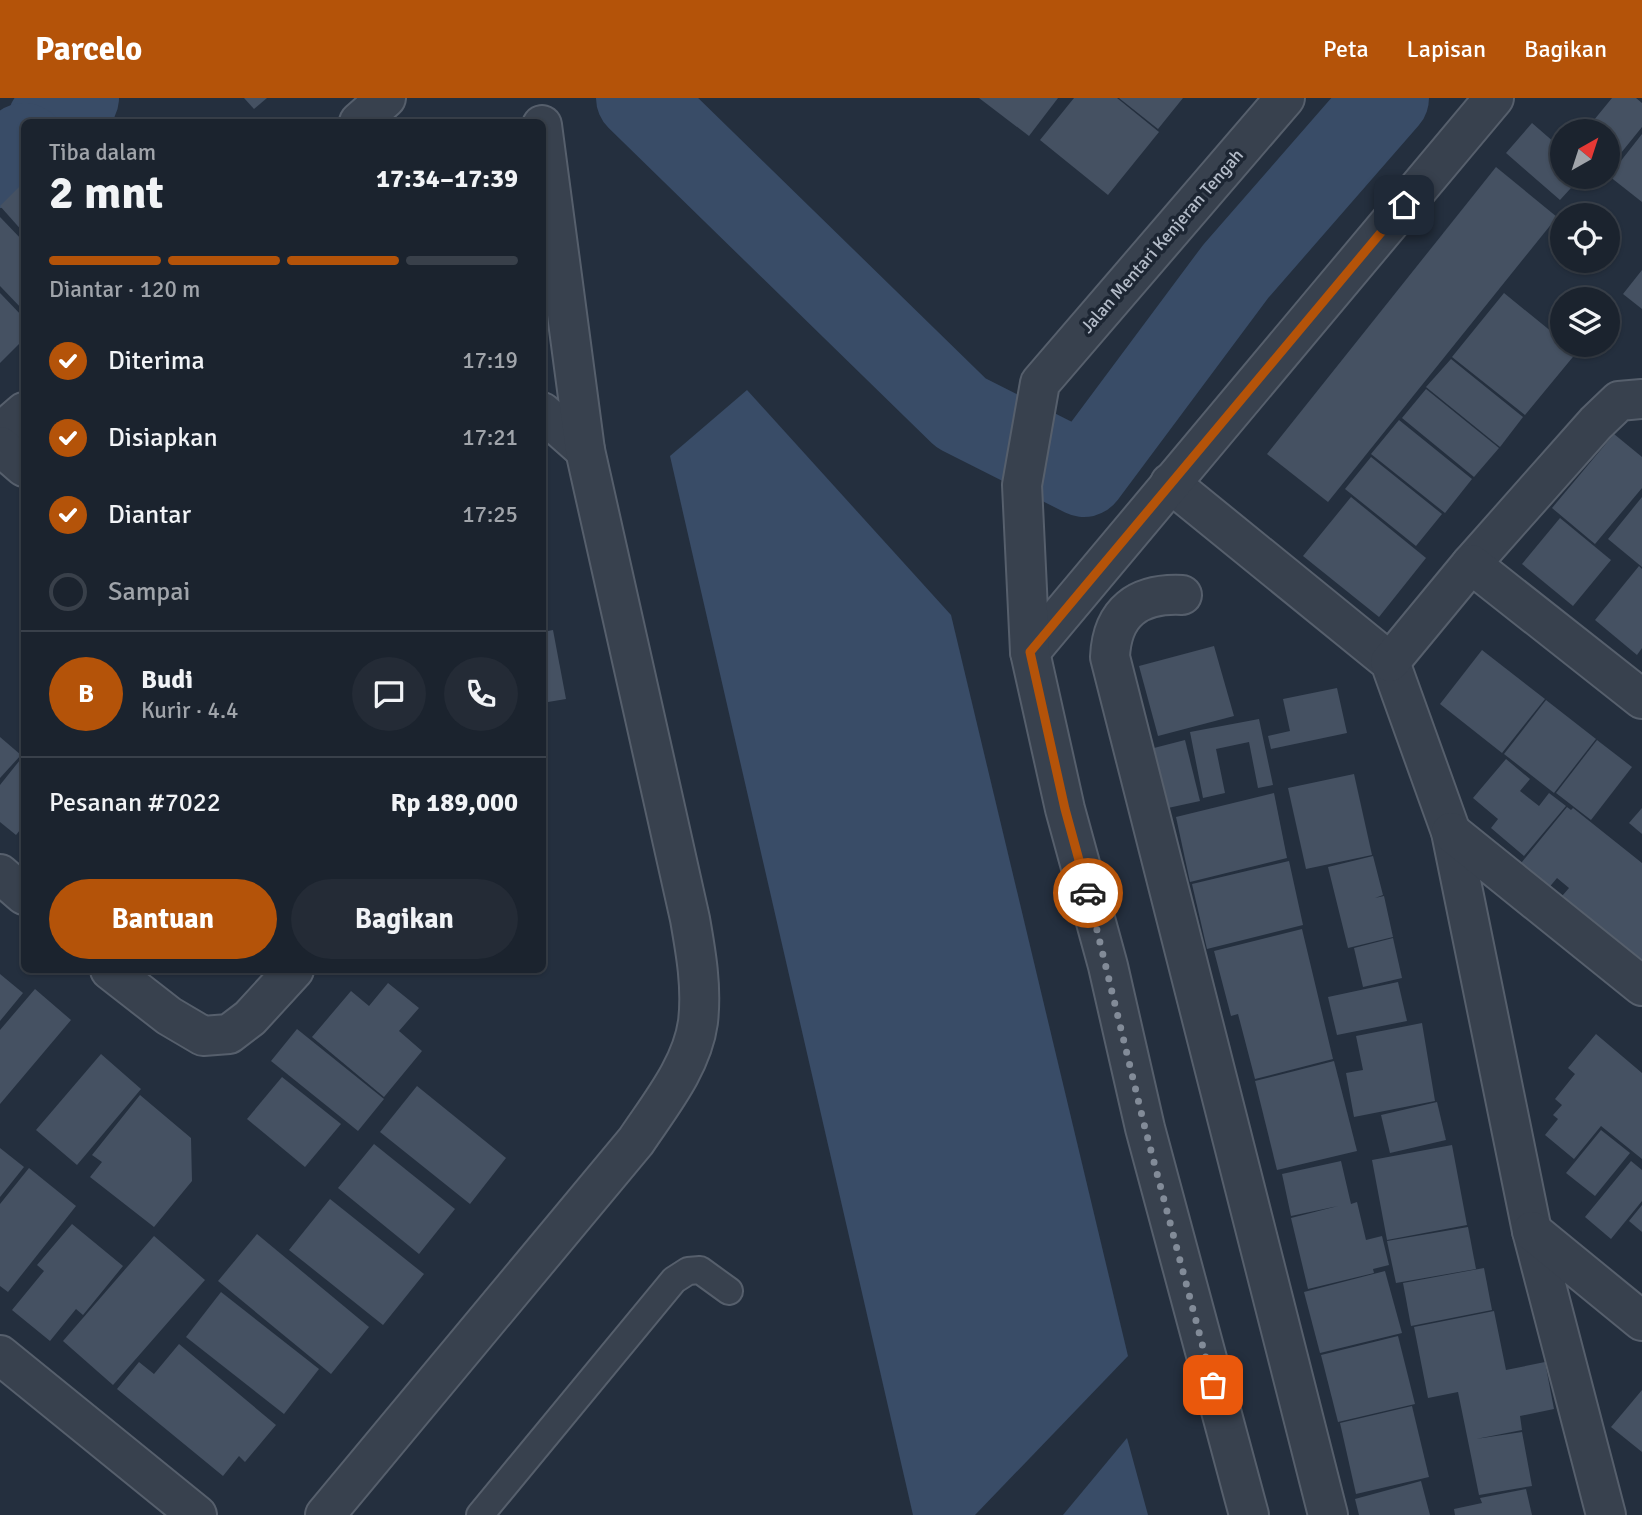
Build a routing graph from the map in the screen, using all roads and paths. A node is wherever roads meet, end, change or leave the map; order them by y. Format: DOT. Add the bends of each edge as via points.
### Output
graph roads {
  1 [pos="386,98"];
  2 [pos="536,98"];
  3 [pos="1284,98"];
  4 [pos="1494,98"];
  5 [pos="362,119"];
  6 [pos="541,119"];
  7 [pos="546,154"];
  8 [pos="1642,399"];
  9 [pos="21,415"];
  10 [pos="546,416"];
  11 [pos="0,433"];
  12 [pos="0,446"];
  13 [pos="585,450"];
  14 [pos="21,464"];
  15 [pos="1170,483"];
  16 [pos="1471,564"];
  17 [pos="1182,596"];
  18 [pos="1030,652"];
  19 [pos="1390,662"];
  20 [pos="1642,699"];
  21 [pos="1451,832"];
  22 [pos="0,874"];
  23 [pos="21,892"];
  24 [pos="114,973"];
  25 [pos="291,973"];
  26 [pos="1642,986"];
  27 [pos="1532,1230"];
  28 [pos="729,1291"];
  29 [pos="1642,1321"];
  30 [pos="0,1355"];
  31 [pos="197,1515"];
  32 [pos="325,1515"];
  33 [pos="480,1515"];
  34 [pos="1249,1515"];
  35 [pos="1328,1515"];
  36 [pos="1606,1515"];
  1 -- 5 [label="street"];
  2 -- 6 [label="street"];
  3 -- 18 [label="street, Jalan Mentari Kenjeran Tengah" via="1040,383 1022,485"];
  4 -- 15 [label="street"];
  7 -- 13 [label="street"];
  8 -- 16 [label="street" via="1619,401 1596,423"];
  9 -- 11 [label="street"];
  10 -- 13 [label="street"];
  12 -- 14 [label="street"];
  13 -- 32 [label="street" via="690,919 699,977 698,1024 680,1075 636,1141"];
  15 -- 18 [label="street"];
  15 -- 19 [label="street"];
  16 -- 19 [label="street"];
  16 -- 20 [label="street"];
  17 -- 35 [label="street" via="1157,594 1133,606 1115,627 1110,657"];
  18 -- 34 [label="street" via="1145,1128"];
  19 -- 21 [label="street"];
  21 -- 26 [label="street"];
  21 -- 27 [label="street"];
  22 -- 23 [label="street"];
  24 -- 25 [label="street" via="203,1036 229,1034"];
  27 -- 29 [label="street"];
  27 -- 36 [label="street"];
  28 -- 33 [label="lane" via="700,1270 674,1279"];
  30 -- 31 [label="street"];
}
